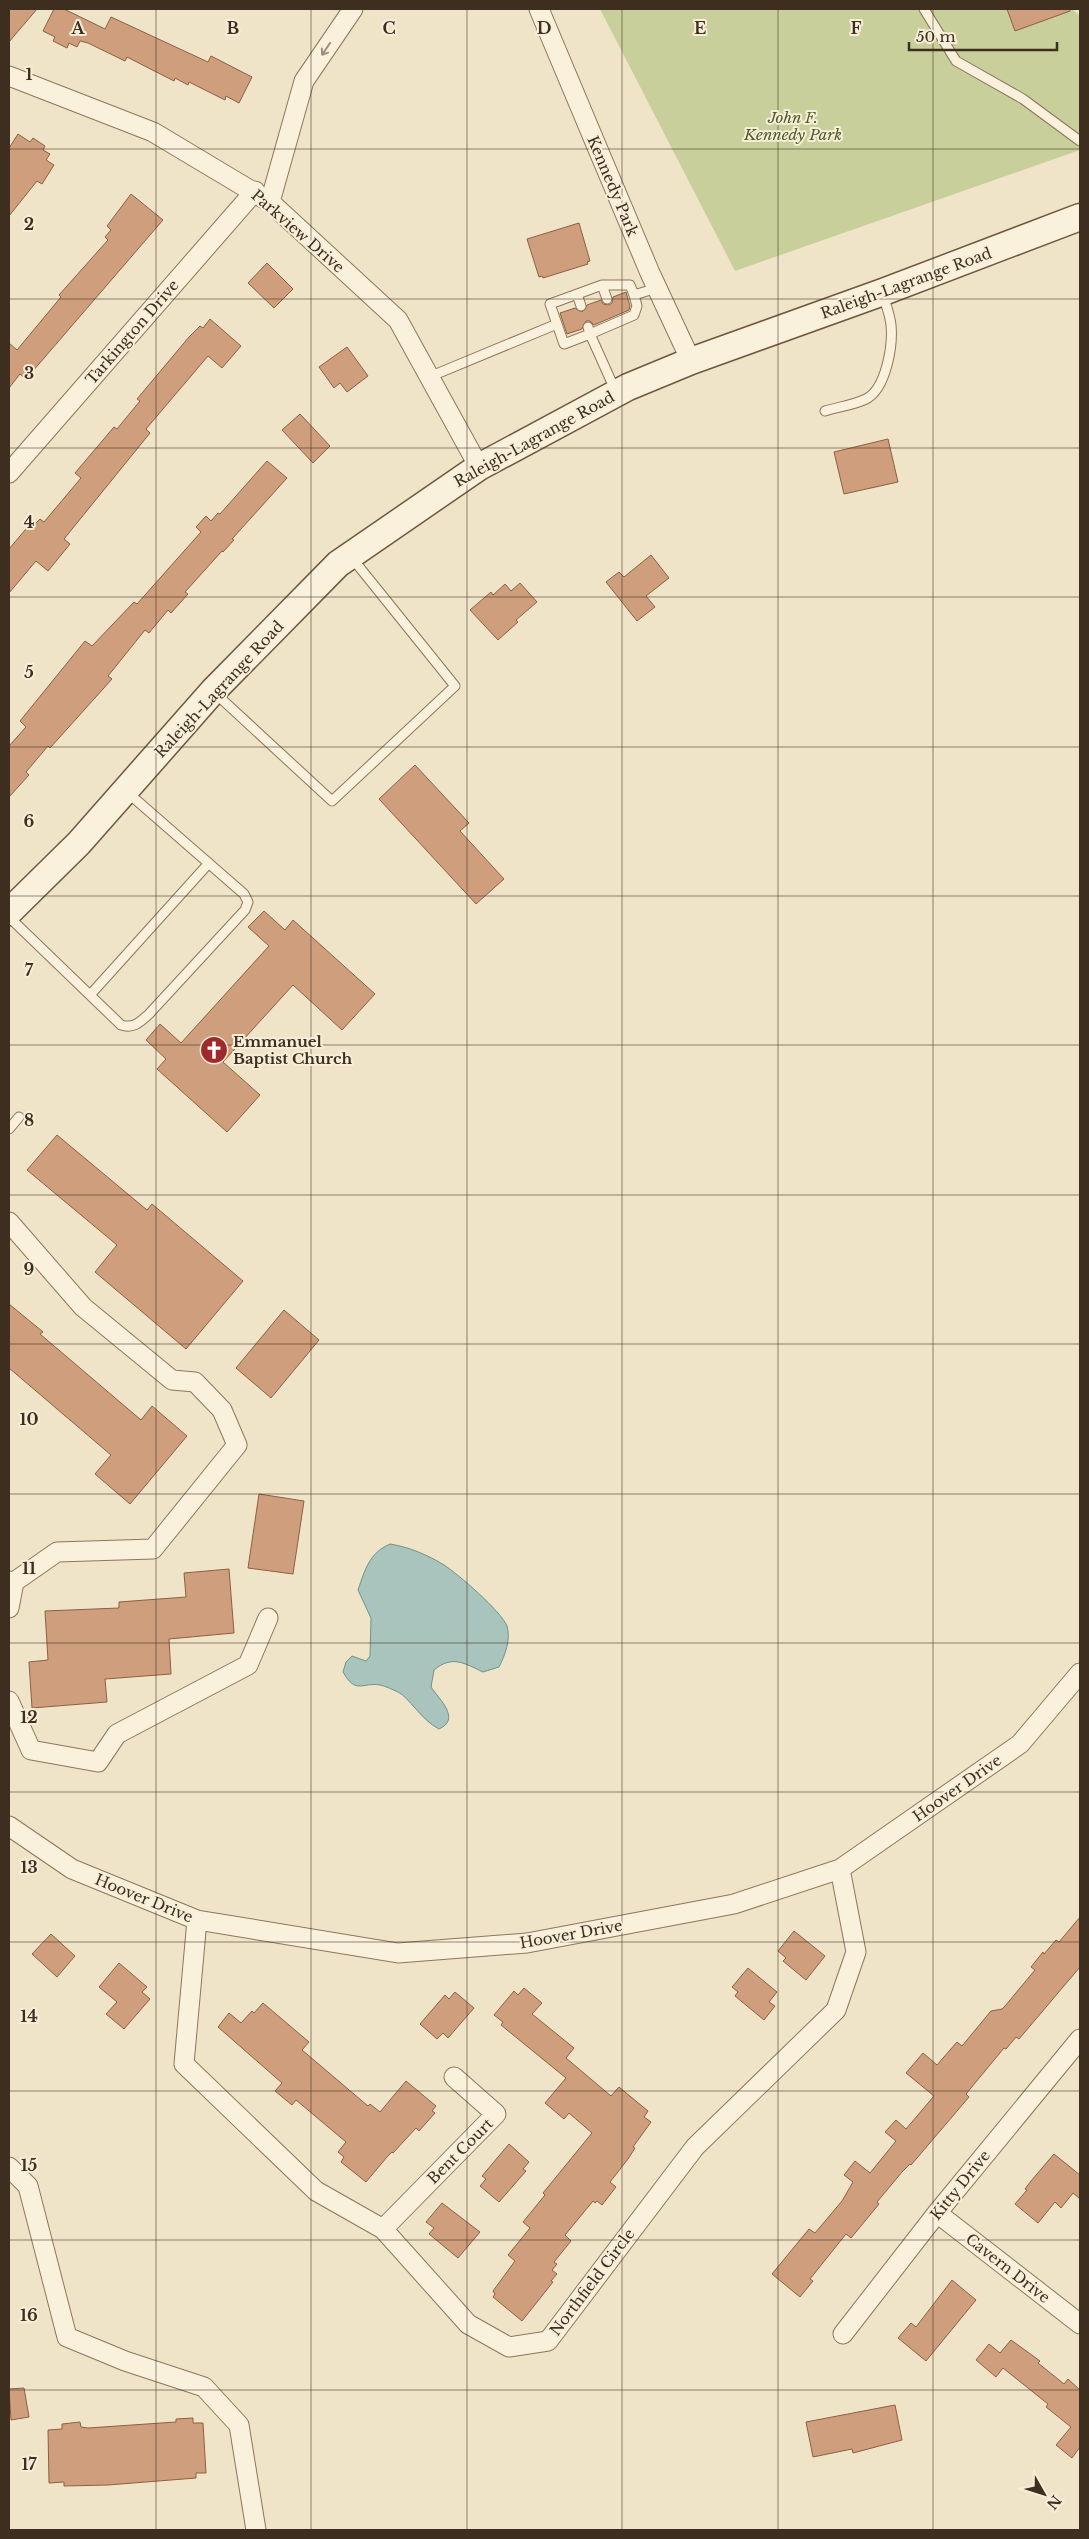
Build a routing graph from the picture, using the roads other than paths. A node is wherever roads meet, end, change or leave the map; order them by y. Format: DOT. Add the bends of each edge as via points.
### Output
graph roads {
  1 [pos="353,9"];
  2 [pos="540,9"];
  3 [pos="924,9"];
  4 [pos="9,76"];
  5 [pos="1080,141"];
  6 [pos="262,197"];
  7 [pos="1080,217"];
  8 [pos="602,285"];
  9 [pos="657,288"];
  10 [pos="883,292"];
  11 [pos="577,294"];
  12 [pos="634,295"];
  13 [pos="607,299"];
  14 [pos="581,306"];
  15 [pos="557,324"];
  16 [pos="589,331"];
  17 [pos="691,361"];
  18 [pos="429,377"];
  19 [pos="616,393"];
  20 [pos="825,411"];
  21 [pos="479,467"];
  22 [pos="9,473"];
  23 [pos="350,555"];
  24 [pos="213,692"];
  25 [pos="125,790"];
  26 [pos="209,863"];
  27 [pos="9,912"];
  28 [pos="9,917"];
  29 [pos="90,996"];
  30 [pos="19,1117"];
  31 [pos="9,1129"];
  32 [pos="9,1222"];
  33 [pos="12,1581"];
  34 [pos="9,1608"];
  35 [pos="268,1618"];
  36 [pos="1080,1673"];
  37 [pos="9,1701"];
  38 [pos="9,1826"];
  39 [pos="840,1869"];
  40 [pos="196,1920"];
  41 [pos="1080,2040"];
  42 [pos="454,2077"];
  43 [pos="9,2167"];
  44 [pos="937,2213"];
  45 [pos="383,2229"];
  46 [pos="1080,2324"];
  47 [pos="842,2334"];
  48 [pos="256,2530"];
  1 -- 6 [label="street, Tarkington Drive, one-way" via="304,81"];
  2 -- 9 [label="street, Kennedy Park"];
  3 -- 5 [label="lane" via="956,61 1023,99"];
  4 -- 6 [label="street, Parkview Drive" via="153,132"];
  6 -- 18 [label="street, Parkview Drive" via="398,320"];
  6 -- 22 [label="street, Tarkington Drive"];
  7 -- 10 [label="main road, Raleigh-Lagrange Road"];
  8 -- 11 [label="lane"];
  8 -- 12 [label="lane" via="630,285"];
  8 -- 13 [label="lane"];
  9 -- 12 [label="lane"];
  9 -- 17 [label="street, Kennedy Park"];
  10 -- 17 [label="main road, Raleigh-Lagrange Road"];
  10 -- 20 [label="lane" via="891,324 891,342 887,366 876,391 866,399"];
  11 -- 14 [label="lane"];
  11 -- 15 [label="lane" via="550,304"];
  12 -- 16 [label="lane" via="637,312 634,315"];
  15 -- 16 [label="lane" via="564,344"];
  15 -- 18 [label="lane"];
  16 -- 19 [label="lane"];
  17 -- 19 [label="main road, Raleigh-Lagrange Road"];
  18 -- 21 [label="street, Parkview Drive"];
  19 -- 21 [label="main road, Raleigh-Lagrange Road"];
  21 -- 23 [label="main road, Raleigh-Lagrange Road"];
  23 -- 24 [label="main road, Raleigh-Lagrange Road"];
  23 -- 24 [label="lane" via="455,686 332,801"];
  24 -- 25 [label="main road, Raleigh-Lagrange Road"];
  25 -- 26 [label="lane"];
  25 -- 27 [label="main road, Raleigh-Lagrange Road" via="79,843"];
  26 -- 29 [label="lane"];
  26 -- 29 [label="lane" via="244,894 248,902 245,910 138,1024 129,1028 121,1025"];
  28 -- 29 [label="lane"];
  30 -- 31 [label="lane"];
  32 -- 33 [label="street" via="83,1307 172,1380 195,1382 222,1410 237,1445 153,1549 57,1552"];
  33 -- 34 [label="street"];
  35 -- 37 [label="street" via="248,1665 117,1734 98,1762 30,1750"];
  36 -- 39 [label="street, Hoover Drive" via="1020,1744"];
  38 -- 40 [label="street, Hoover Drive" via="72,1869"];
  39 -- 40 [label="street, Hoover Drive" via="734,1904 527,1943 398,1953"];
  39 -- 45 [label="street, Northfield Circle" via="856,1952 836,2010 695,2147 548,2341 509,2348 468,2324"];
  40 -- 45 [label="street, Northfield Circle" via="184,2064 316,2191"];
  41 -- 44 [label="street, Kitty Drive"];
  42 -- 45 [label="street, Bent Court" via="496,2114"];
  43 -- 48 [label="street" via="28,2186 67,2337 125,2361 204,2387 238,2425"];
  44 -- 46 [label="street, Cavern Drive"];
  44 -- 47 [label="street, Kitty Drive"];
}
